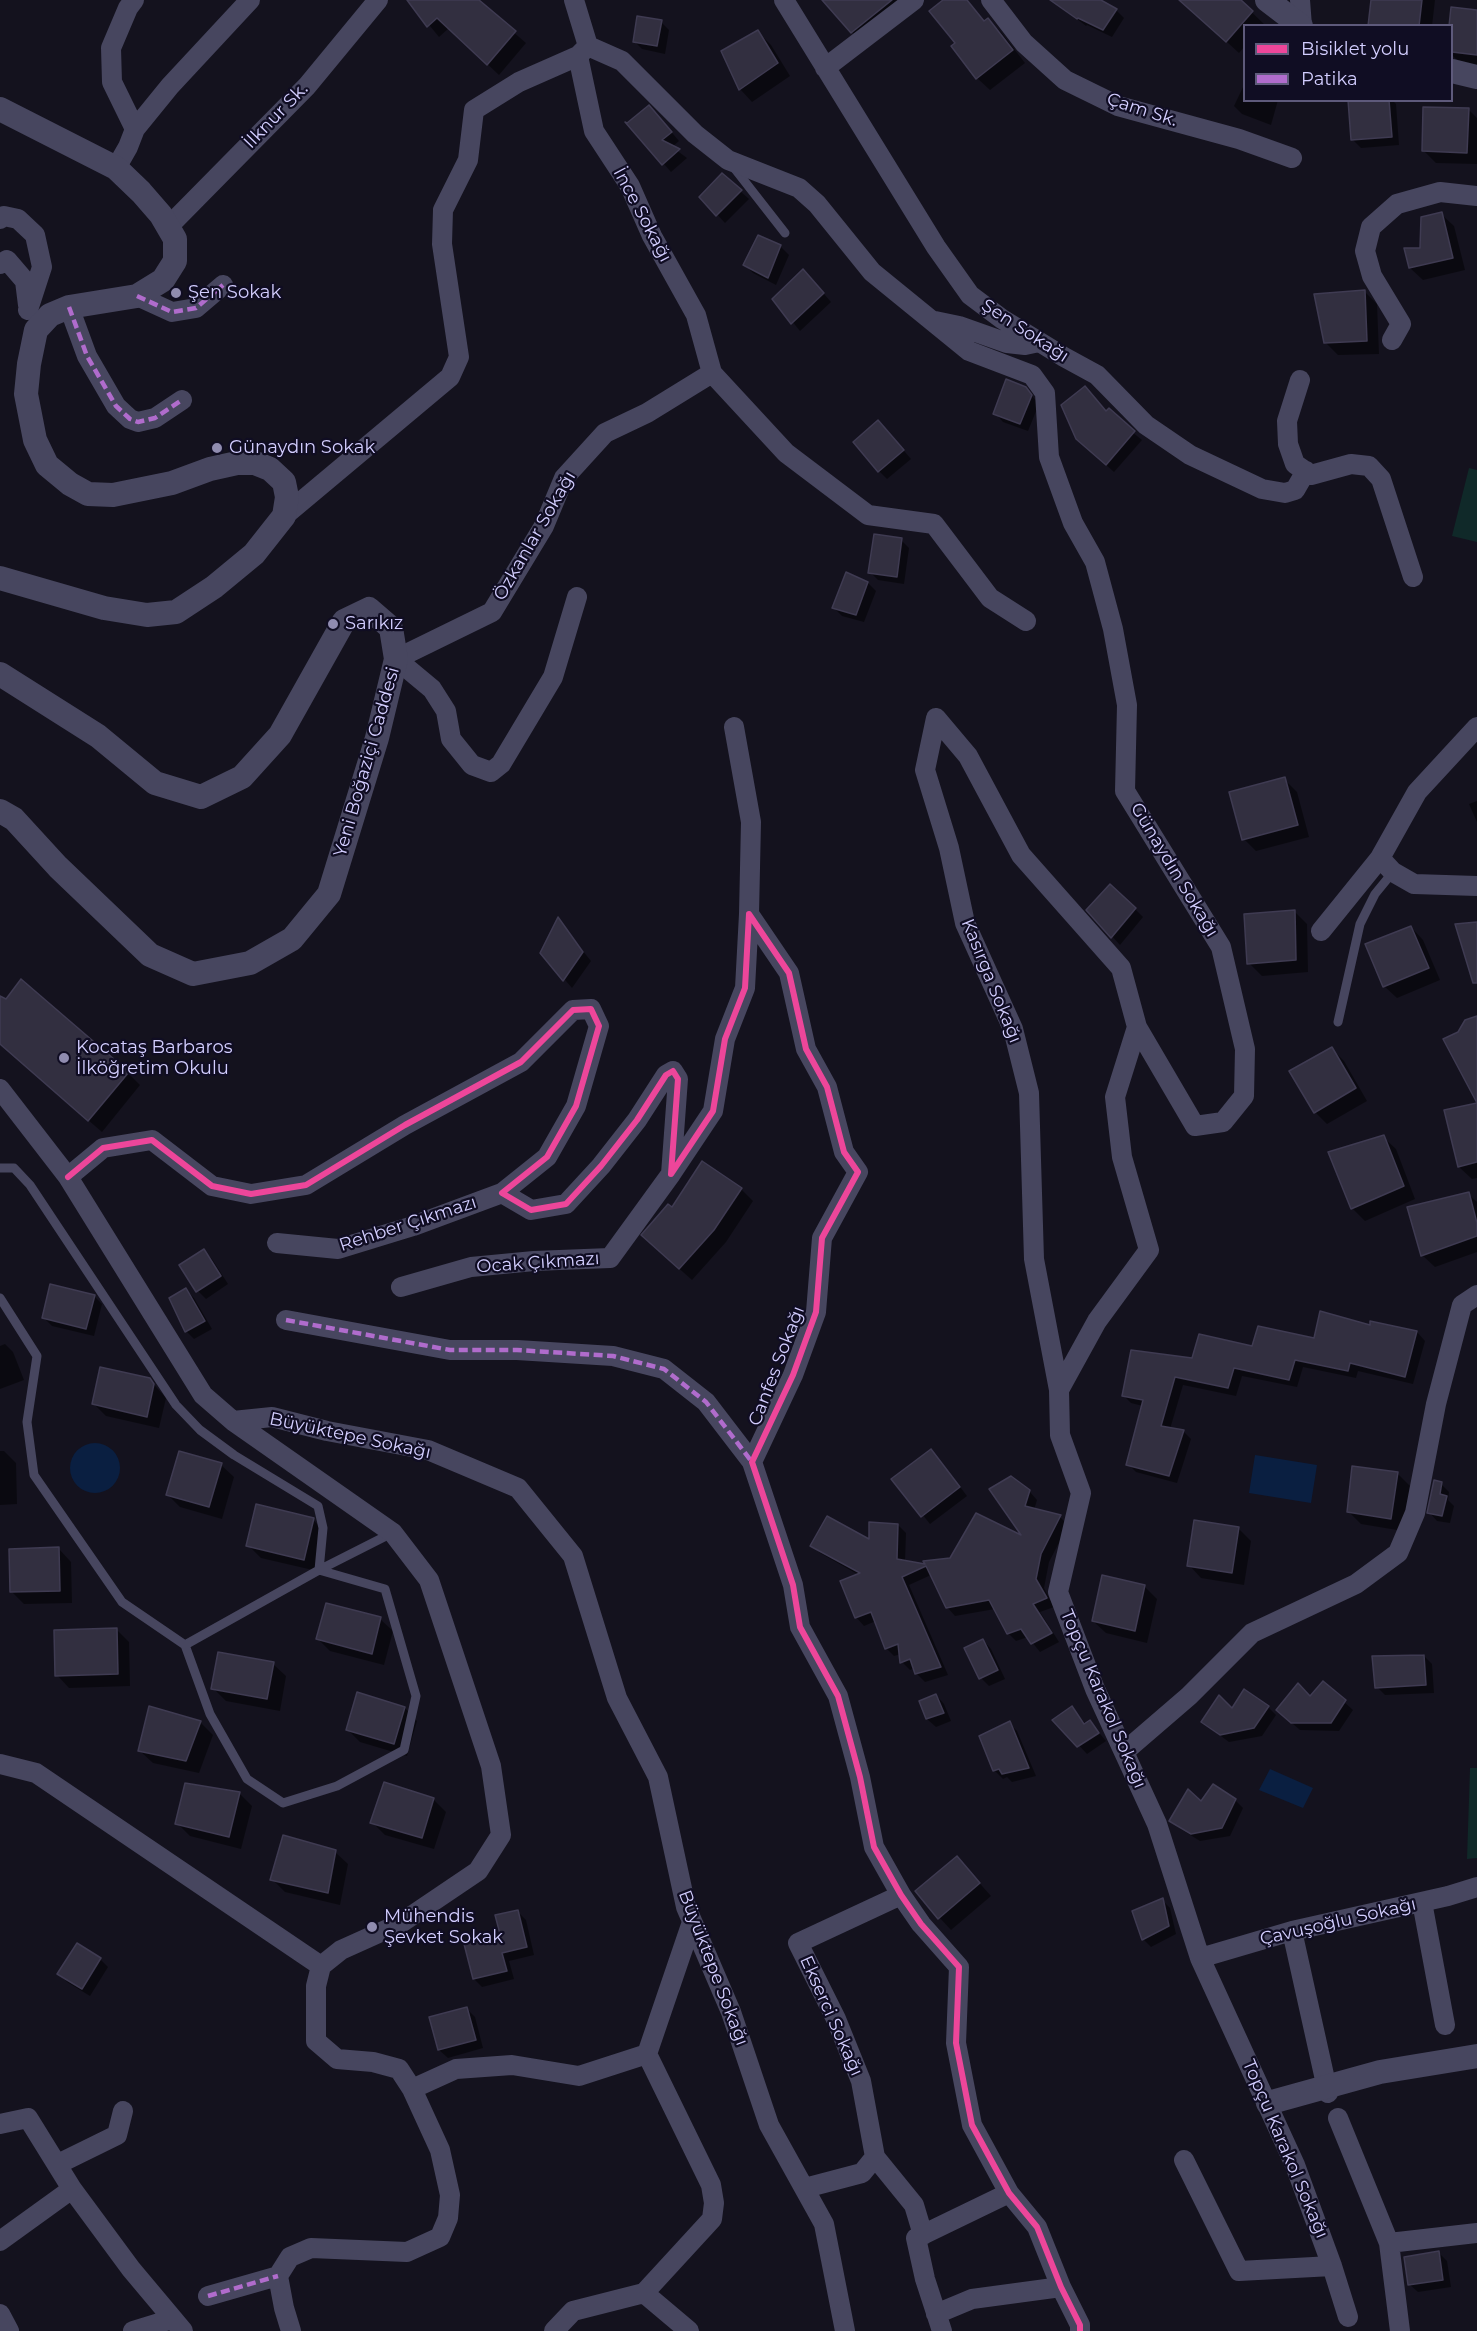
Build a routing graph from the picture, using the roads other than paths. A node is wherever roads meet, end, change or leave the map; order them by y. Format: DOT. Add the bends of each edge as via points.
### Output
graph roads {
  1 [pos="134,0"];
  2 [pos="250,0"];
  3 [pos="378,0"];
  4 [pos="573,0"];
  5 [pos="784,0"];
  6 [pos="914,0"];
  7 [pos="991,0"];
  8 [pos="1267,0"];
  9 [pos="1300,0"];
  10 [pos="1298,24"];
  11 [pos="1301,24"];
  12 [pos="583,51"];
  13 [pos="825,68"];
  14 [pos="1453,71"];
  15 [pos="1477,77"];
  16 [pos="0,109"];
  17 [pos="135,129"];
  18 [pos="1292,158"];
  19 [pos="728,160"];
  20 [pos="116,168"];
  21 [pos="1477,196"];
  22 [pos="0,219"];
  23 [pos="168,227"];
  24 [pos="785,233"];
  25 [pos="0,264"];
  26 [pos="223,285"];
  27 [pos="137,296"];
  28 [pos="69,307"];
  29 [pos="32,320"];
  30 [pos="929,320"];
  31 [pos="1392,340"];
  32 [pos="1039,342"];
  33 [pos="711,373"];
  34 [pos="1300,380"];
  35 [pos="182,400"];
  36 [pos="1306,471"];
  37 [pos="284,516"];
  38 [pos="1413,577"];
  39 [pos="0,578"];
  40 [pos="577,597"];
  41 [pos="1026,621"];
  42 [pos="396,659"];
  43 [pos="0,674"];
  44 [pos="734,727"];
  45 [pos="1477,727"];
  46 [pos="0,811"];
  47 [pos="1386,865"];
  48 [pos="1477,886"];
  49 [pos="749,914"];
  50 [pos="1321,931"];
  51 [pos="1338,1022"];
  52 [pos="1137,1028"];
  53 [pos="0,1089"];
  54 [pos="0,1168"];
  55 [pos="671,1174"];
  56 [pos="68,1177"];
  57 [pos="502,1193"];
  58 [pos="277,1243"];
  59 [pos="401,1287"];
  60 [pos="1477,1295"];
  61 [pos="0,1298"];
  62 [pos="286,1320"];
  63 [pos="1059,1390"];
  64 [pos="233,1421"];
  65 [pos="752,1462"];
  66 [pos="393,1533"];
  67 [pos="320,1570"];
  68 [pos="186,1645"];
  69 [pos="1124,1752"];
  70 [pos="0,1764"];
  71 [pos="1477,1887"];
  72 [pos="901,1895"];
  73 [pos="1422,1902"];
  74 [pos="692,1922"];
  75 [pos="1292,1931"];
  76 [pos="1200,1958"];
  77 [pos="321,1966"];
  78 [pos="1445,2025"];
  79 [pos="647,2054"];
  80 [pos="1477,2056"];
  81 [pos="412,2089"];
  82 [pos="1327,2090"];
  83 [pos="1268,2103"];
  84 [pos="123,2111"];
  85 [pos="1338,2118"];
  86 [pos="0,2124"];
  87 [pos="875,2157"];
  88 [pos="1184,2160"];
  89 [pos="58,2164"];
  90 [pos="805,2188"];
  91 [pos="72,2189"];
  92 [pos="1009,2193"];
  93 [pos="1477,2233"];
  94 [pos="923,2235"];
  95 [pos="0,2241"];
  96 [pos="1389,2243"];
  97 [pos="1332,2266"];
  98 [pos="278,2276"];
  99 [pos="1061,2287"];
  100 [pos="644,2293"];
  101 [pos="208,2296"];
  102 [pos="0,2314"];
  103 [pos="1348,2317"];
  104 [pos="939,2323"];
  105 [pos="177,2325"];
  106 [pos="9,2331"];
  107 [pos="133,2331"];
  108 [pos="291,2331"];
  109 [pos="554,2331"];
  110 [pos="689,2331"];
  111 [pos="845,2331"];
  112 [pos="1080,2331"];
  113 [pos="1400,2331"];
  1 -- 17 [label="street" via="111,48 112,82"];
  2 -- 17 [label="street"];
  3 -- 23 [label="street, İlknur Sk." via="307,86"];
  4 -- 12 [label="street, İnce Sokağı"];
  5 -- 13 [label="street, Şen Sokağı"];
  6 -- 13 [label="street"];
  7 -- 18 [label="street, Çam Sk." via="1024,43 1065,80 1118,106 1239,139"];
  8 -- 10 [label="street"];
  9 -- 11 [label="street"];
  12 -- 19 [label="street, Günaydın Sokağı" via="622,61 695,134"];
  12 -- 33 [label="street, İnce Sokağı" via="594,131 630,186 652,237 696,315"];
  12 -- 37 [label="street" via="519,82 474,110 468,160 443,210 442,244 459,357 450,377"];
  13 -- 32 [label="street, Şen Sokağı" via="970,296"];
  14 -- 15 [label="street"];
  16 -- 20 [label="street"];
  17 -- 20 [label="street"];
  19 -- 24 [label="lane"];
  19 -- 30 [label="street, Günaydın Sokağı" via="799,188 818,204 872,272"];
  20 -- 23 [label="street"];
  21 -- 31 [label="street" via="1440,192 1397,204 1371,227 1365,251 1372,276 1401,324"];
  22 -- 29 [label="street" via="18,219 35,234 42,267"];
  23 -- 27 [label="street" via="175,239 176,261 163,280"];
  25 -- 29 [label="street" via="7,260 26,281"];
  26 -- 27 [label="street" via="196,308 172,312"];
  27 -- 28 [label="street"];
  28 -- 29 [label="street"];
  28 -- 35 [label="street" via="87,356 116,405 130,419 138,422 155,418"];
  29 -- 37 [label="street" via="26,394 34,440 47,465 70,484 88,494 113,495 172,483 219,467 255,463 270,469 284,482"];
  30 -- 32 [label="street" via="1007,343"];
  30 -- 52 [label="street, Günaydın Sokağı" via="969,351 1032,375 1045,393 1049,457 1073,524 1095,561 1113,629 1128,705 1125,791 1221,947 1245,1049 1244,1096 1223,1122 1195,1126"];
  32 -- 36 [label="street, Şen Sokağı" via="1097,375 1146,425 1190,455 1262,489 1285,493 1295,490"];
  33 -- 41 [label="street" via="786,453 868,515 934,524 990,598"];
  33 -- 42 [label="street, Özkanlar Sokağı" via="647,413 605,433 564,478 544,526 492,612"];
  34 -- 36 [label="street" via="1287,421 1288,444 1295,464"];
  36 -- 38 [label="street" via="1311,475 1351,464 1369,465 1381,479"];
  37 -- 39 [label="street" via="254,554 176,612 147,615 104,608"];
  40 -- 42 [label="street" via="553,677 501,764 492,772 472,765 451,739 446,711 432,689"];
  42 -- 43 [label="street, Yeni Boğaziçi Caddesi" via="391,628 369,609 344,621 280,735 242,777 201,797 155,783 98,736"];
  42 -- 46 [label="street, Yeni Boğaziçi Caddesi" via="329,894 292,939 250,963 193,974 150,956 14,819"];
  44 -- 49 [label="street" via="751,822"];
  45 -- 47 [label="street" via="1417,792"];
  47 -- 48 [label="street" via="1414,884"];
  47 -- 50 [label="street"];
  47 -- 51 [label="lane" via="1360,924"];
  49 -- 55 [label="street" via="745,988 725,1039 713,1111"];
  49 -- 65 [label="street, Canfes Sokağı" via="789,973 806,1048 827,1087 844,1152 858,1172 822,1238 816,1312 793,1375"];
  52 -- 63 [label="street" via="1115,1097 1122,1157 1149,1250 1097,1321"];
  52 -- 63 [label="street, Kasırga Sokağı" via="1121,968 1021,855 968,756 936,718 925,770 966,923 1013,1029 1029,1094 1034,1259"];
  53 -- 56 [label="street"];
  54 -- 67 [label="lane" via="14,1168 30,1185 176,1405 200,1430 234,1455 318,1506 323,1528"];
  55 -- 57 [label="street" via="678,1079 673,1071 608,1157 566,1204 531,1210"];
  55 -- 59 [label="street, Ocak Çıkmazı" via="610,1258 471,1267"];
  56 -- 57 [label="street" via="103,1148 152,1140 212,1186 251,1194 306,1185 521,1062 573,1010 591,1010 599,1026 576,1106 547,1157"];
  56 -- 64 [label="street" via="203,1395"];
  57 -- 58 [label="street, Rehber Çıkmazı" via="338,1249"];
  60 -- 69 [label="street" via="1462,1305 1436,1404 1414,1513 1398,1553 1356,1584 1252,1633 1189,1696"];
  61 -- 68 [label="lane" via="36,1356 27,1422 34,1475 122,1602"];
  62 -- 65 [label="street" via="450,1350 613,1356 664,1369 706,1402"];
  63 -- 69 [label="street, Topçu Karakol Sokağı" via="1060,1435 1081,1493 1058,1592"];
  64 -- 66 [label="street"];
  64 -- 74 [label="street, Büyüktepe Sokağı" via="272,1417 428,1450 518,1488 573,1556 617,1698 658,1777"];
  65 -- 72 [label="street" via="793,1585 800,1627 838,1696 874,1847"];
  66 -- 67 [label="lane"];
  66 -- 77 [label="street" via="429,1580 491,1766 501,1835 478,1872 401,1923 341,1950"];
  67 -- 68 [label="lane"];
  67 -- 68 [label="lane" via="385,1589 416,1696 404,1750 337,1786 283,1803 247,1779 210,1714"];
  69 -- 76 [label="street, Topçu Karakol Sokağı" via="1157,1824"];
  70 -- 77 [label="street" via="36,1773"];
  71 -- 73 [label="street, Çavuşoğlu Sokağı"];
  72 -- 87 [label="street, Ekserci Sokağı" via="798,1943 836,2019 861,2081"];
  72 -- 92 [label="street" via="959,1967 956,2043 972,2125"];
  73 -- 75 [label="street, Çavuşoğlu Sokağı"];
  73 -- 78 [label="street"];
  74 -- 79 [label="street"];
  74 -- 90 [label="street, Büyüktepe Sokağı" via="731,2012 769,2125"];
  75 -- 76 [label="street, Çavuşoğlu Sokağı"];
  75 -- 82 [label="street"];
  76 -- 83 [label="street, Topçu Karakol Sokağı"];
  77 -- 81 [label="street" via="316,1986 316,2041 337,2059 399,2069"];
  79 -- 81 [label="street" via="579,2076 512,2065 456,2069"];
  79 -- 100 [label="street" via="711,2185 714,2203 712,2219"];
  80 -- 82 [label="street" via="1380,2072"];
  81 -- 98 [label="street" via="440,2150 450,2195 448,2218 440,2237 407,2252 311,2248 290,2257"];
  82 -- 83 [label="street"];
  83 -- 97 [label="street, Topçu Karakol Sokağı"];
  84 -- 89 [label="street" via="117,2135"];
  85 -- 96 [label="street"];
  86 -- 89 [label="street" via="28,2118"];
  87 -- 90 [label="street" via="862,2173"];
  87 -- 94 [label="street" via="914,2205"];
  88 -- 97 [label="street" via="1239,2271"];
  89 -- 91 [label="street"];
  90 -- 111 [label="street, Büyüktepe Sokağı" via="824,2224"];
  91 -- 95 [label="street"];
  91 -- 105 [label="street"];
  92 -- 94 [label="street"];
  92 -- 99 [label="street" via="1037,2227"];
  93 -- 96 [label="street"];
  94 -- 104 [label="street" via="916,2238"];
  96 -- 113 [label="street"];
  97 -- 103 [label="street, Topçu Karakol Sokağı"];
  98 -- 101 [label="street"];
  98 -- 108 [label="street"];
  99 -- 104 [label="street" via="972,2299"];
  99 -- 112 [label="street"];
  100 -- 109 [label="street" via="573,2311"];
  100 -- 110 [label="street"];
  102 -- 106 [label="street"];
  105 -- 107 [label="street"];
}
